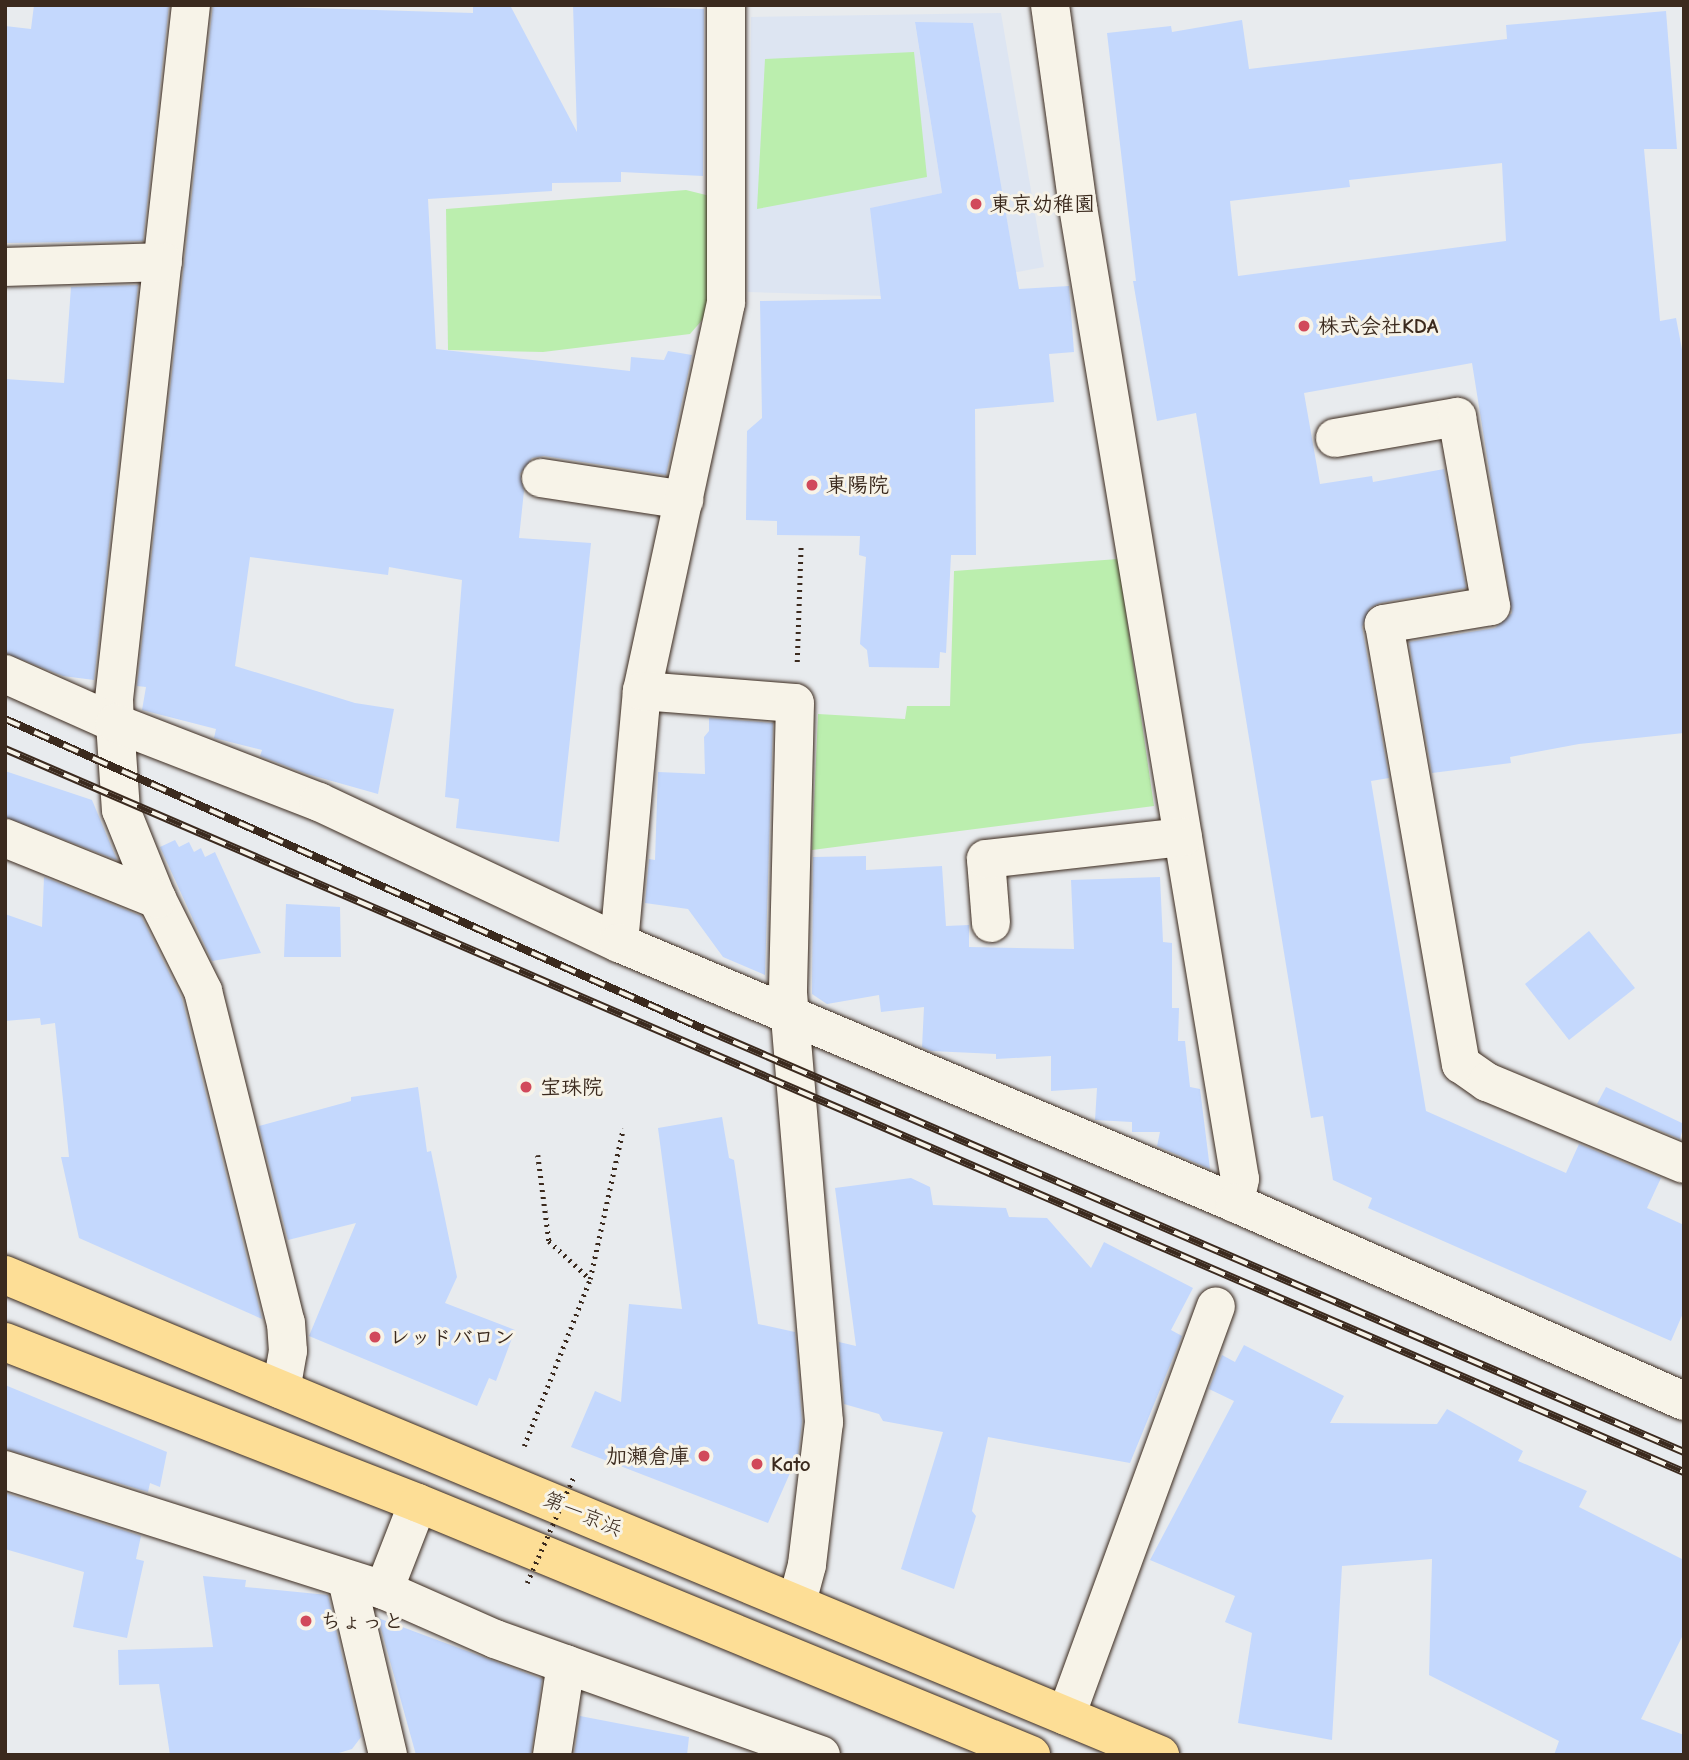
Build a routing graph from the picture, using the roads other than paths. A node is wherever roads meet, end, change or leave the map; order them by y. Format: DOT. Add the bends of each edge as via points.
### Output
graph roads {
  1 [pos="191,5"];
  2 [pos="726,5"];
  3 [pos="1050,5"];
  4 [pos="163,262"];
  5 [pos="5,267"];
  6 [pos="1335,438"];
  7 [pos="541,478"];
  8 [pos="684,500"];
  9 [pos="5,674"];
  10 [pos="642,691"];
  11 [pos="116,723"];
  12 [pos="1183,837"];
  13 [pos="5,838"];
  14 [pos="157,899"];
  15 [pos="990,923"];
  16 [pos="618,943"];
  17 [pos="791,1019"];
  18 [pos="1684,1164"];
  19 [pos="1235,1203"];
  20 [pos="5,1275"];
  21 [pos="1216,1307"];
  22 [pos="5,1342"];
  23 [pos="282,1389"];
  24 [pos="1684,1401"];
  25 [pos="5,1470"];
  26 [pos="418,1503"];
  27 [pos="347,1580"];
  28 [pos="384,1590"];
  29 [pos="797,1603"];
  30 [pos="566,1664"];
  31 [pos="1066,1716"];
  32 [pos="759,1744"];
  33 [pos="388,1755"];
  34 [pos="552,1755"];
  35 [pos="821,1755"];
  36 [pos="1031,1755"];
  37 [pos="1160,1755"];
  1 -- 4 [label="street"];
  2 -- 8 [label="street" via="726,303"];
  3 -- 12 [label="street" via="1078,207"];
  4 -- 5 [label="street"];
  4 -- 11 [label="street" via="115,686"];
  6 -- 18 [label="street" via="1457,417 1491,606 1384,624 1461,1064 1487,1082"];
  7 -- 8 [label="street"];
  8 -- 10 [label="street"];
  9 -- 11 [label="street"];
  10 -- 16 [label="street"];
  10 -- 17 [label="street" via="795,703"];
  11 -- 14 [label="street" via="121,810"];
  11 -- 16 [label="street" via="319,802"];
  12 -- 15 [label="street" via="986,859"];
  12 -- 19 [label="street" via="1240,1180"];
  13 -- 14 [label="street"];
  14 -- 23 [label="street" via="203,991 286,1323 288,1351"];
  16 -- 17 [label="street"];
  17 -- 19 [label="street"];
  17 -- 29 [label="street" via="824,1422 807,1565"];
  19 -- 24 [label="street"];
  20 -- 23 [label="highway, 第一京浜"];
  21 -- 31 [label="street"];
  22 -- 26 [label="highway"];
  23 -- 29 [label="highway, 第一京浜"];
  25 -- 27 [label="street"];
  26 -- 28 [label="street"];
  26 -- 36 [label="highway"];
  27 -- 28 [label="street"];
  27 -- 33 [label="street"];
  28 -- 30 [label="street"];
  29 -- 31 [label="highway, 第一京浜"];
  30 -- 32 [label="street"];
  30 -- 34 [label="street"];
  31 -- 37 [label="highway, 第一京浜"];
  32 -- 35 [label="street"];
}
